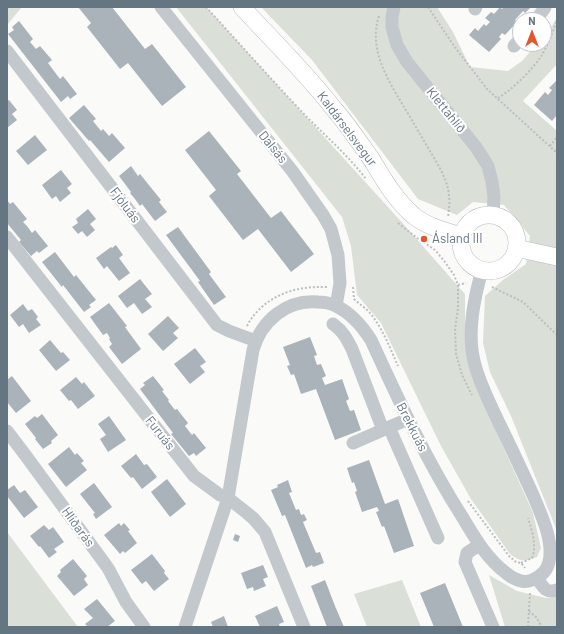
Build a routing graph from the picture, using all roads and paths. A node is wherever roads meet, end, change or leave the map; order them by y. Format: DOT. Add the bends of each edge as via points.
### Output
graph roads {
  1 [pos="161,7"];
  2 [pos="206,7"];
  3 [pos="242,7"];
  4 [pos="394,7"];
  5 [pos="428,7"];
  6 [pos="380,12"];
  7 [pos="557,20"];
  8 [pos="7,51"];
  9 [pos="498,98"];
  10 [pos="557,137"];
  11 [pos="550,146"];
  12 [pos="557,153"];
  13 [pos="369,184"];
  14 [pos="493,216"];
  15 [pos="448,219"];
  16 [pos="397,221"];
  17 [pos="461,236"];
  18 [pos="7,237"];
  19 [pos="438,246"];
  20 [pos="516,248"];
  21 [pos="435,250"];
  22 [pos="557,257"];
  23 [pos="482,270"];
  24 [pos="467,282"];
  25 [pos="458,285"];
  26 [pos="492,287"];
  27 [pos="336,306"];
  28 [pos="333,324"];
  29 [pos="557,335"];
  30 [pos="256,341"];
  31 [pos="473,398"];
  32 [pos="408,419"];
  33 [pos="386,428"];
  34 [pos="7,432"];
  35 [pos="353,443"];
  36 [pos="228,498"];
  37 [pos="528,516"];
  38 [pos="438,538"];
  39 [pos="479,545"];
  40 [pos="553,561"];
  41 [pos="525,568"];
  42 [pos="537,578"];
  43 [pos="557,590"];
  44 [pos="530,591"];
  45 [pos="529,611"];
  46 [pos="144,627"];
  47 [pos="185,627"];
  48 [pos="304,627"];
  49 [pos="493,627"];
  50 [pos="528,627"];
  51 [pos="542,627"];
  1 -- 27 [label="street, Dalsás" via="293,172 323,215 331,229 338,255 340,283"];
  2 -- 13 [label="path"];
  3 -- 17 [label="main road, Kaldárselsvegur" via="334,108 405,207 427,225"];
  4 -- 14 [label="street, Klettahlíð" via="392,27 400,51 476,147 488,166 494,197"];
  5 -- 9 [label="path" via="454,46"];
  6 -- 15 [label="path" via="376,42 380,62 446,180 450,195"];
  7 -- 9 [label="path" via="542,55 527,74"];
  8 -- 30 [label="street, Fjóluás" via="217,325"];
  9 -- 11 [label="path"];
  10 -- 11 [label="path"];
  11 -- 12 [label="path"];
  14 -- 17 [label="main road" via="486,215 473,220"];
  14 -- 20 [label="main road" via="511,227 515,234"];
  16 -- 21 [label="path"];
  17 -- 23 [label="main road" via="465,258 475,268"];
  18 -- 36 [label="street, Furuás" via="194,476"];
  19 -- 21 [label="path"];
  20 -- 22 [label="main road"];
  20 -- 23 [label="main road" via="510,262 504,266 497,270"];
  21 -- 25 [label="path" via="454,275"];
  23 -- 40 [label="street" via="471,328 476,372 539,510 548,535"];
  24 -- 25 [label="path"];
  25 -- 31 [label="path" via="456,354"];
  26 -- 29 [label="path" via="523,302"];
  27 -- 30 [label="street, Brekkuás" via="312,301 290,306 266,325"];
  27 -- 32 [label="street, Brekkuás" via="358,322 371,340"];
  28 -- 33 [label="street" via="347,338"];
  30 -- 36 [label="street, Brekkuás"];
  32 -- 33 [label="street"];
  32 -- 39 [label="street, Brekkuás" via="451,500"];
  33 -- 35 [label="street"];
  33 -- 38 [label="street"];
  34 -- 46 [label="street, Hlíðarás" via="108,568 126,602"];
  36 -- 47 [label="street, Brekkuás"];
  36 -- 48 [label="street, Furuás" via="254,519 265,532"];
  37 -- 41 [label="path" via="534,552 532,558 521,563"];
  39 -- 42 [label="street, Brekkuás" via="508,575 521,581"];
  39 -- 49 [label="street" via="467,553 465,562"];
  40 -- 42 [label="street"];
  42 -- 43 [label="street" via="544,589"];
  44 -- 45 [label="path"];
  45 -- 50 [label="path"];
  45 -- 51 [label="path"];
}
